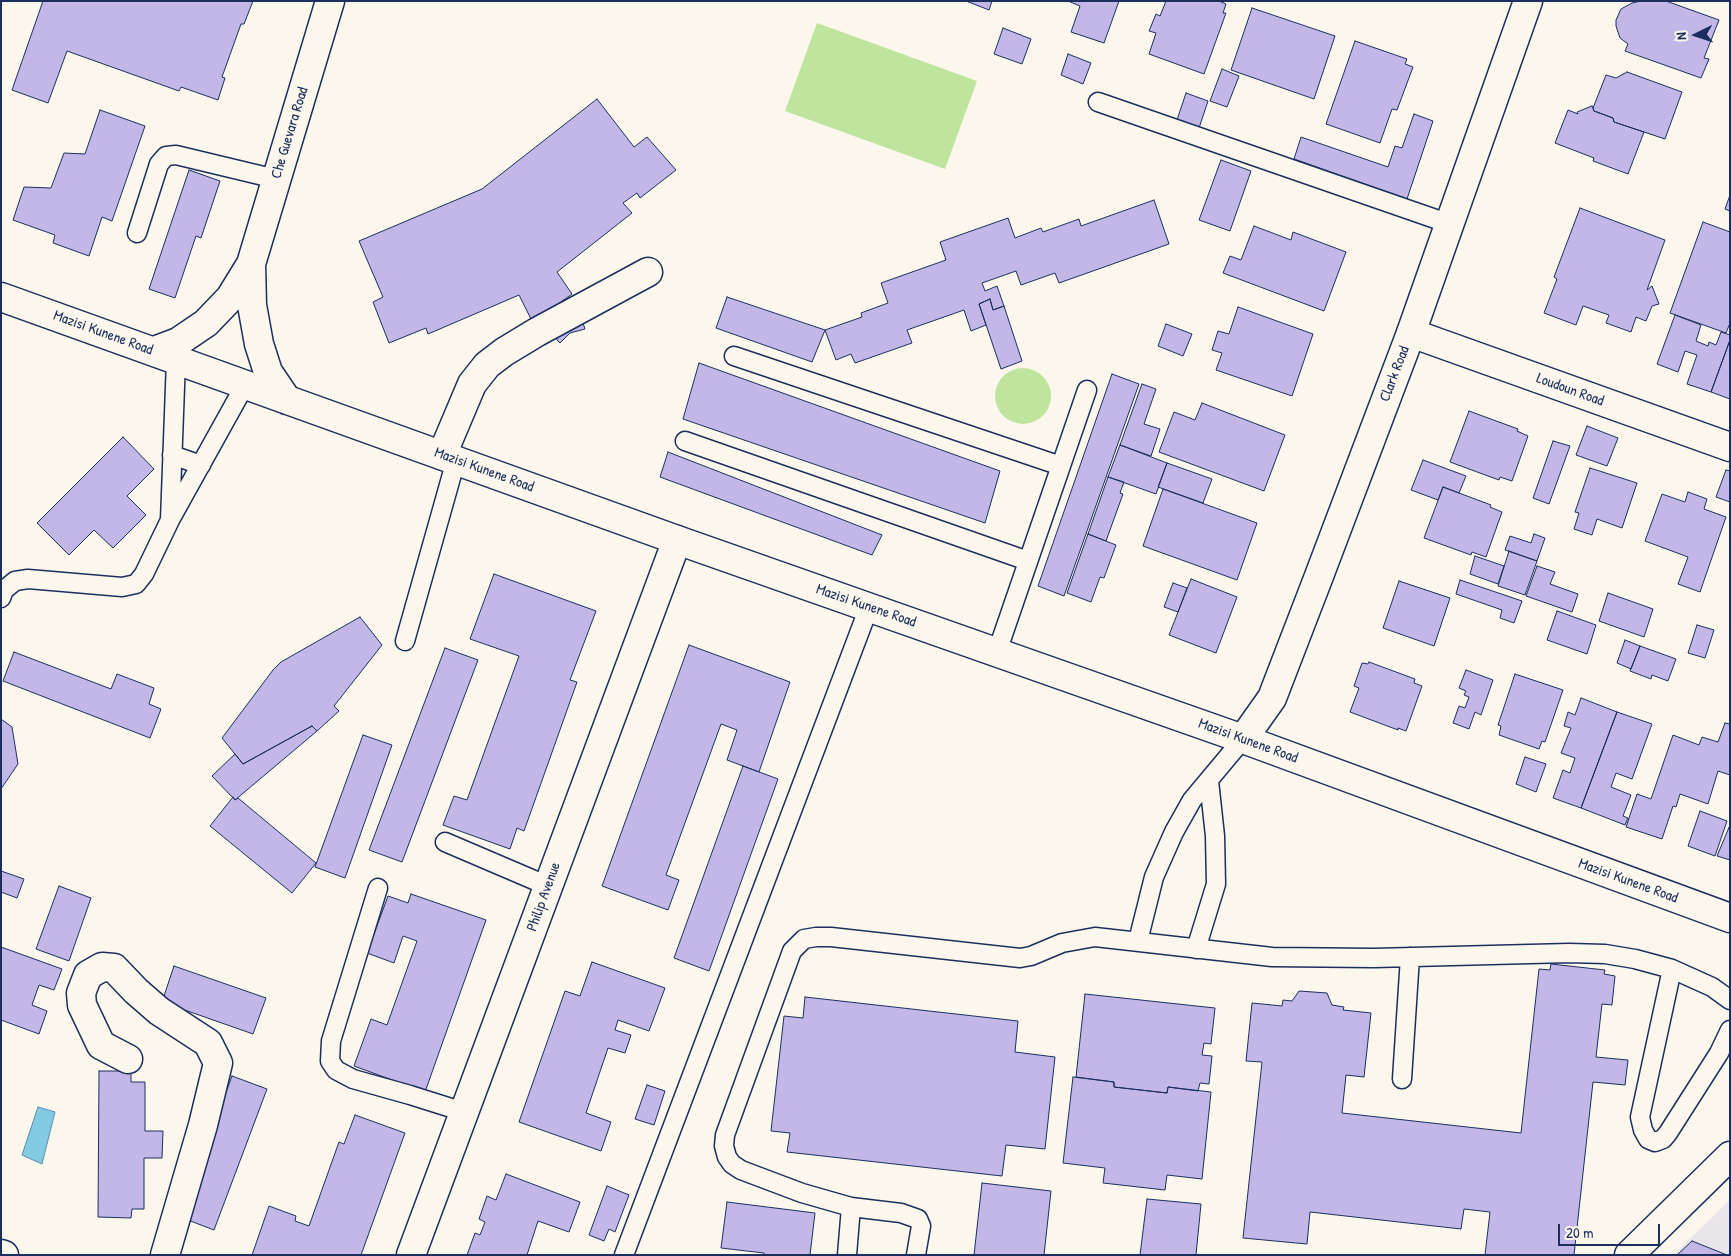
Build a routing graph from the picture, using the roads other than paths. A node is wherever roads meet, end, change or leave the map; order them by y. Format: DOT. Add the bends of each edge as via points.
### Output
graph roads {
  1 [pos="330,1"];
  2 [pos="1528,1"];
  3 [pos="1098,102"];
  4 [pos="276,179"];
  5 [pos="1450,224"];
  6 [pos="137,233"];
  7 [pos="251,264"];
  8 [pos="648,272"];
  9 [pos="3,302"];
  10 [pos="1411,333"];
  11 [pos="165,356"];
  12 [pos="734,356"];
  13 [pos="245,385"];
  14 [pos="1087,390"];
  15 [pos="287,400"];
  16 [pos="685,441"];
  17 [pos="1730,447"];
  18 [pos="172,455"];
  19 [pos="449,458"];
  20 [pos="201,466"];
  21 [pos="1060,466"];
  22 [pos="170,520"];
  23 [pos="677,540"];
  24 [pos="1028,561"];
  25 [pos="1,598"];
  26 [pos="868,607"];
  27 [pos="405,641"];
  28 [pos="997,652"];
  29 [pos="1243,739"];
  30 [pos="1209,781"];
  31 [pos="445,842"];
  32 [pos="548,886"];
  33 [pos="378,888"];
  34 [pos="1730,918"];
  35 [pos="1138,941"];
  36 [pos="1196,949"];
  37 [pos="1410,957"];
  38 [pos="1672,969"];
  39 [pos="1730,1000"];
  40 [pos="1730,1030"];
  41 [pos="128,1059"];
  42 [pos="1402,1079"];
  43 [pos="464,1112"];
  44 [pos="1730,1156"];
  45 [pos="851,1206"];
  46 [pos="165,1255"];
  47 [pos="411,1255"];
  48 [pos="624,1255"];
  49 [pos="847,1255"];
  50 [pos="916,1255"];
  51 [pos="1629,1255"];
  1 -- 4 [label="street, Che Guevara Road"];
  2 -- 5 [label="street, Clark Road"];
  3 -- 5 [label="lane"];
  4 -- 6 [label="lane" via="176,155 166,156 159,164"];
  4 -- 7 [label="street, Che Guevara Road"];
  5 -- 10 [label="street, Clark Road"];
  7 -- 11 [label="street, Che Guevara Road" via="230,298 206,323 178,342"];
  7 -- 15 [label="street, Che Guevara Road" via="252,305 259,344 268,372"];
  8 -- 19 [label="street" via="537,332 487,365 472,384"];
  9 -- 11 [label="street, Mazisi Kunene Road"];
  10 -- 17 [label="street, Loudoun Road"];
  10 -- 29 [label="street, Clark Road" via="1272,698"];
  11 -- 13 [label="street, Mazisi Kunene Road"];
  11 -- 18 [label="lane"];
  12 -- 21 [label="lane"];
  13 -- 15 [label="street, Mazisi Kunene Road"];
  13 -- 20 [label="lane"];
  14 -- 21 [label="lane"];
  15 -- 19 [label="street, Mazisi Kunene Road"];
  16 -- 24 [label="lane"];
  18 -- 20 [label="lane"];
  18 -- 22 [label="lane"];
  19 -- 23 [label="street, Mazisi Kunene Road"];
  19 -- 27 [label="lane"];
  20 -- 22 [label="lane"];
  21 -- 24 [label="lane"];
  22 -- 25 [label="lane" via="136,584 122,587 28,579 15,581 4,590"];
  23 -- 26 [label="street, Mazisi Kunene Road"];
  23 -- 32 [label="street, Philip Avenue"];
  24 -- 28 [label="lane"];
  26 -- 28 [label="street, Mazisi Kunene Road"];
  26 -- 48 [label="lane"];
  28 -- 29 [label="street, Mazisi Kunene Road"];
  29 -- 30 [label="lane"];
  29 -- 34 [label="street, Mazisi Kunene Road"];
  30 -- 35 [label="lane" via="1192,800 1154,877"];
  30 -- 36 [label="lane" via="1216,884"];
  31 -- 32 [label="lane"];
  32 -- 43 [label="street, Philip Avenue"];
  33 -- 43 [label="lane" via="331,1041 330,1060 336,1070 354,1079"];
  35 -- 36 [label="lane"];
  35 -- 45 [label="lane" via="1080,938 1020,958 816,936 798,944 792,951 725,1135 724,1146 727,1157 741,1170 802,1193"];
  36 -- 37 [label="lane" via="1272,957"];
  37 -- 38 [label="lane" via="1605,954"];
  37 -- 42 [label="lane"];
  38 -- 39 [label="lane" via="1712,987"];
  38 -- 40 [label="lane" via="1640,1116 1642,1130 1648,1139 1655,1142 1668,1134"];
  41 -- 46 [label="street" via="101,1045 82,1005 80,994 88,975 102,967 114,968 159,1011 208,1043 218,1063"];
  43 -- 47 [label="street, Philip Avenue"];
  44 -- 51 [label="street"];
  45 -- 49 [label="lane"];
  45 -- 50 [label="lane" via="901,1213 918,1219 921,1226"];
}
